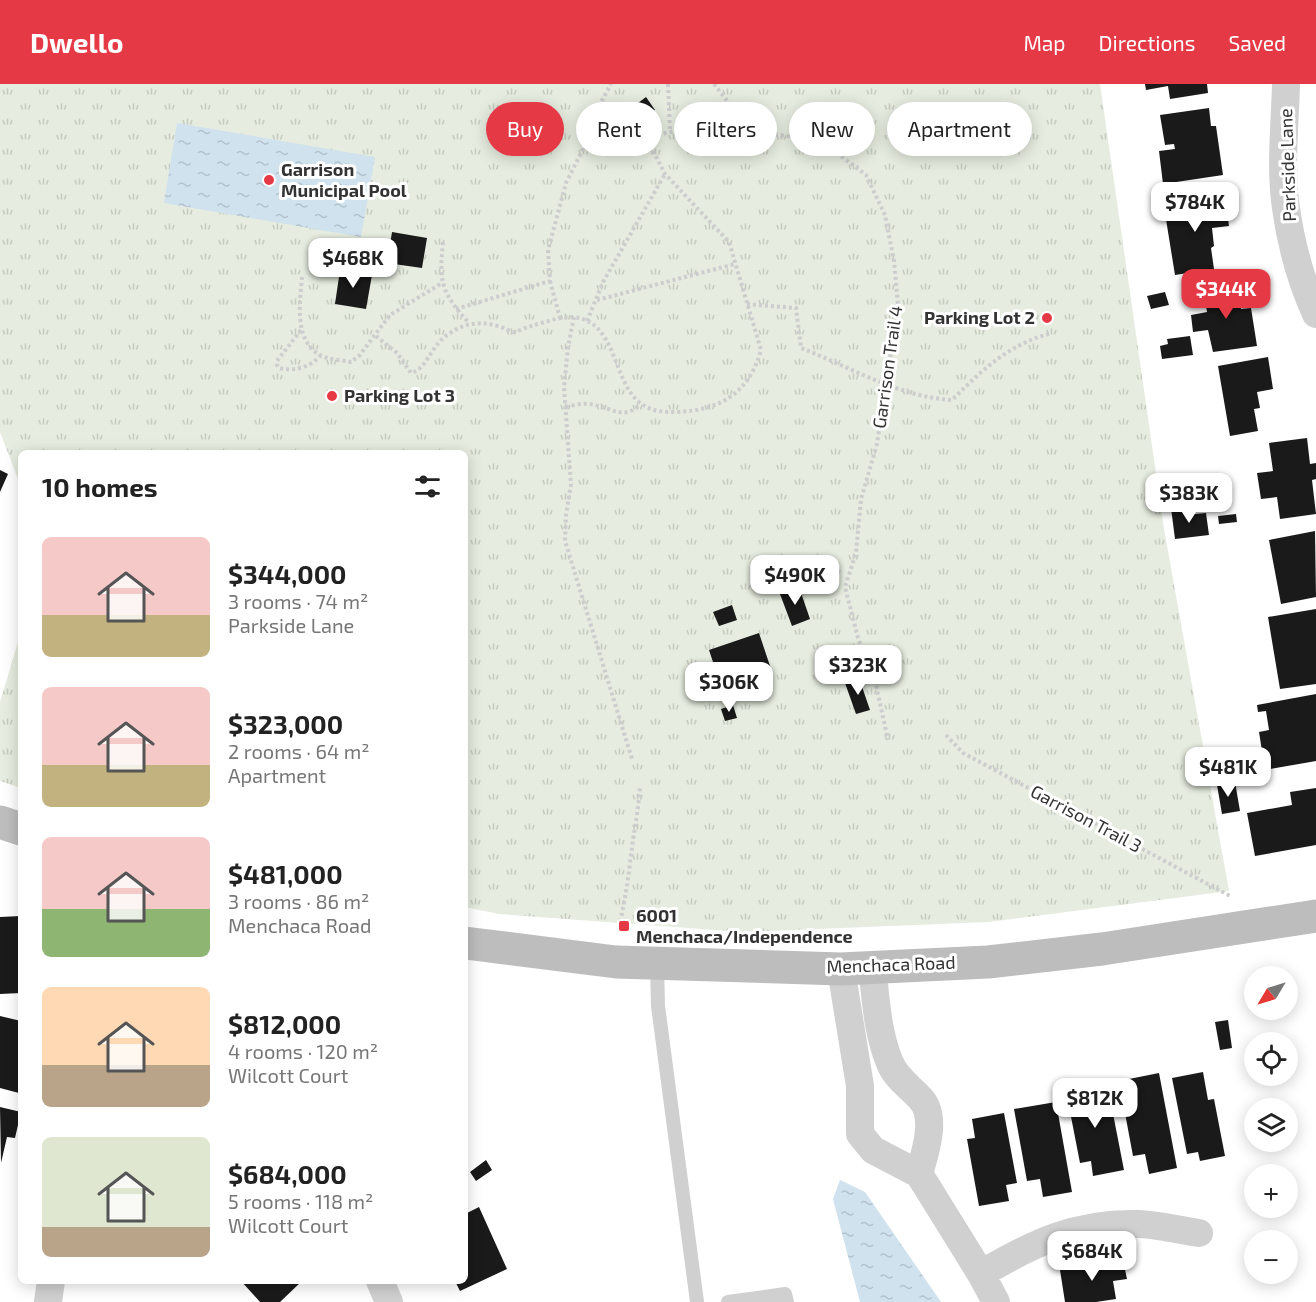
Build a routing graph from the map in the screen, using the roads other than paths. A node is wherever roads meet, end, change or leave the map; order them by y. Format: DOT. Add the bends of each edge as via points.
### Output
graph roads {
  1 [pos="1286,84"];
  2 [pos="1316,314"];
  3 [pos="0,822"];
  4 [pos="18,829"];
  5 [pos="1316,916"];
  6 [pos="468,943"];
  7 [pos="657,963"];
  8 [pos="856,968"];
  9 [pos="919,1174"];
  10 [pos="1199,1233"];
  11 [pos="981,1274"];
  12 [pos="51,1284"];
  13 [pos="381,1284"];
  14 [pos="48,1302"];
  15 [pos="388,1302"];
  16 [pos="697,1302"];
  17 [pos="728,1302"];
  18 [pos="787,1302"];
  19 [pos="996,1302"];
  1 -- 2 [label="street, Parkside Lane" via="1286,207 1294,250"];
  3 -- 4 [label="main road"];
  5 -- 8 [label="main road, Menchaca Road" via="987,962"];
  6 -- 7 [label="main road, Menchaca Road" via="616,962"];
  7 -- 8 [label="main road, Menchaca Road"];
  7 -- 16 [label="lane" via="658,1006"];
  8 -- 9 [label="street" via="890,1064 898,1078 925,1104 927,1143"];
  8 -- 9 [label="street" via="860,1134 873,1150"];
  9 -- 11 [label="street"];
  10 -- 11 [label="street" via="1141,1224 1099,1225 1040,1242"];
  11 -- 19 [label="street"];
  12 -- 14 [label="street"];
  13 -- 15 [label="street"];
  17 -- 18 [label="lane" via="785,1294"];
}
